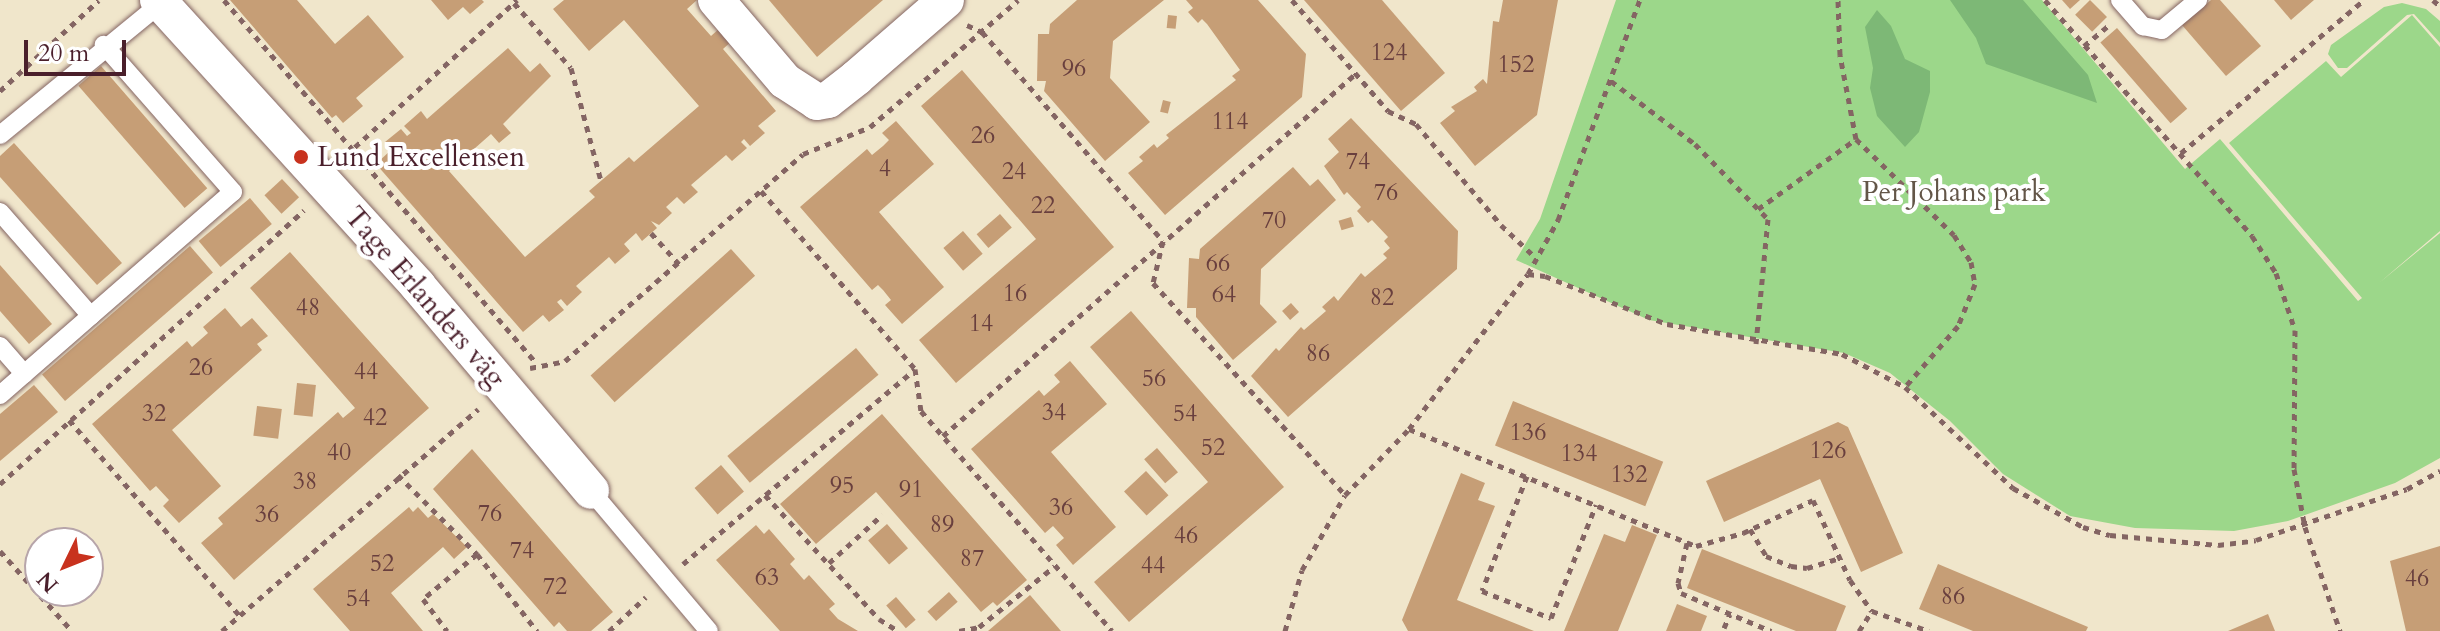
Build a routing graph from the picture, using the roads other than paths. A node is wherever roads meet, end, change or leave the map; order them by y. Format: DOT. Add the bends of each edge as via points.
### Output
graph roads {
  1 [pos="716,0"];
  2 [pos="2120,0"];
  3 [pos="2198,0"];
  4 [pos="160,1"];
  5 [pos="940,5"];
  6 [pos="104,45"];
  7 [pos="0,135"];
  8 [pos="0,212"];
  9 [pos="91,316"];
  10 [pos="0,346"];
  11 [pos="24,374"];
  12 [pos="0,395"];
  13 [pos="591,491"];
  14 [pos="709,631"];
  1 -- 5 [label="street" via="785,81 817,102 828,100"];
  2 -- 3 [label="lane" via="2143,26 2162,30"];
  4 -- 6 [label="lane"];
  4 -- 13 [label="street, Tage Erlanders väg" via="505,387"];
  6 -- 7 [label="lane"];
  6 -- 9 [label="lane" via="233,192"];
  8 -- 9 [label="lane"];
  9 -- 11 [label="lane"];
  10 -- 11 [label="lane"];
  11 -- 12 [label="lane"];
  13 -- 14 [label="lane" via="673,573"];
}
